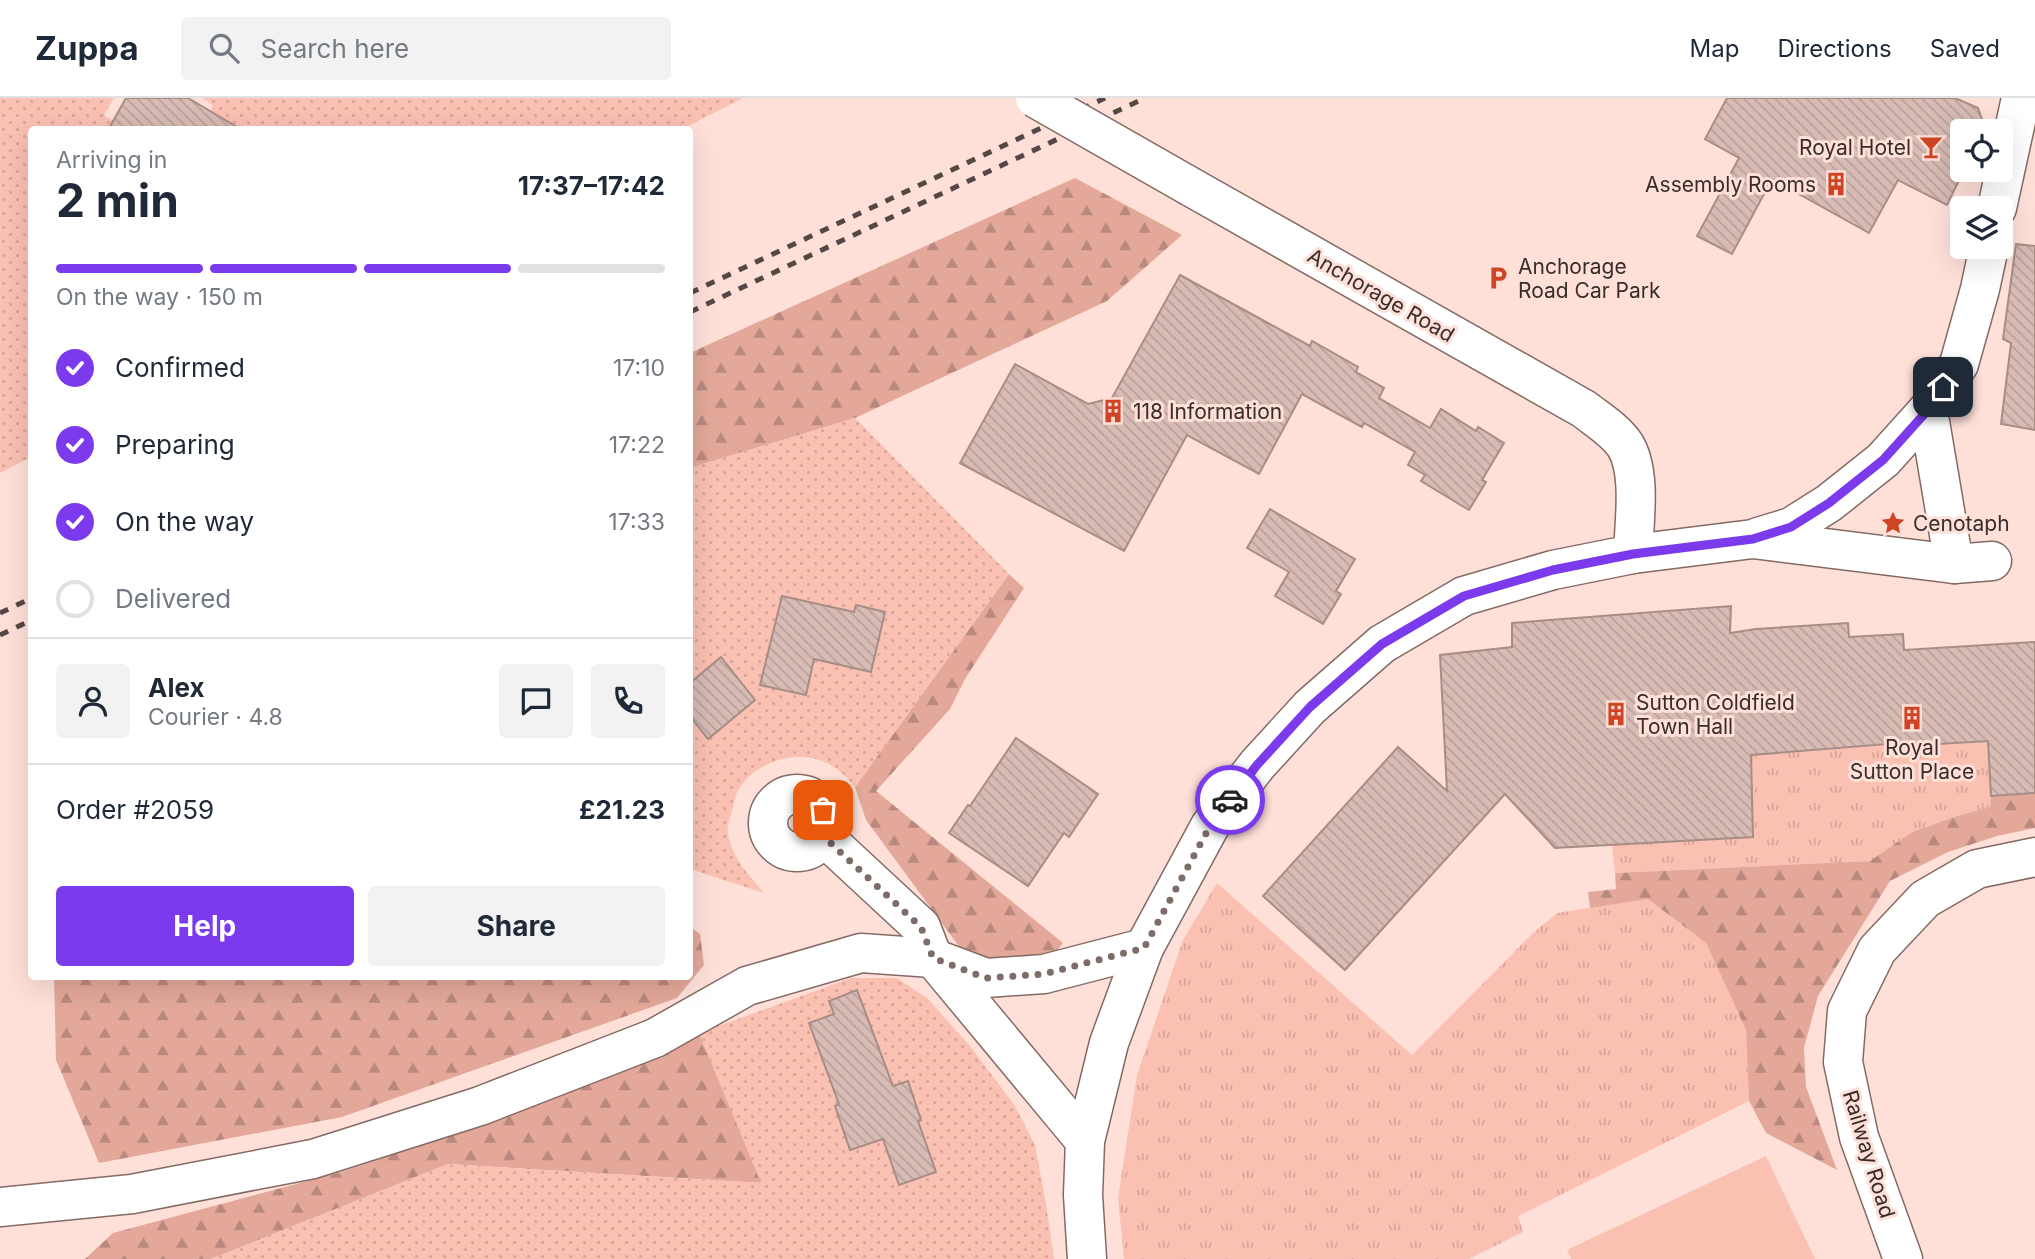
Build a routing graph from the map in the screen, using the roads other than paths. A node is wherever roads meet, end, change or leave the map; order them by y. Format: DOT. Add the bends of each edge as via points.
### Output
graph roads {
  1 [pos="1035,98"];
  2 [pos="2021,98"];
  3 [pos="2000,196"];
  4 [pos="1986,259"];
  5 [pos="1928,410"];
  6 [pos="1753,539"];
  7 [pos="1633,554"];
  8 [pos="1992,561"];
  9 [pos="1954,564"];
  10 [pos="823,836"];
  11 [pos="2035,857"];
  12 [pos="1144,948"];
  13 [pos="933,958"];
  14 [pos="1085,1141"];
  15 [pos="0,1208"];
  16 [pos="1087,1259"];
  17 [pos="1903,1259"];
  1 -- 7 [label="street, Anchorage Road, bridge" via="1584,409 1625,446 1633,466"];
  2 -- 3 [label="street"];
  4 -- 5 [label="street" via="1959,364"];
  5 -- 6 [label="street" via="1883,460 1829,503 1791,527"];
  5 -- 9 [label="street"];
  6 -- 7 [label="street"];
  6 -- 9 [label="street"];
  7 -- 12 [label="street" via="1553,570 1464,596 1382,644 1310,707 1257,765 1210,826"];
  8 -- 9 [label="street"];
  10 -- 13 [label="street" via="921,927"];
  11 -- 17 [label="street, Railway Road" via="1977,869 1925,899 1877,950 1847,1012 1845,1075 1859,1136"];
  12 -- 13 [label="street" via="1044,974 986,978"];
  12 -- 14 [label="street" via="1109,1043"];
  13 -- 14 [label="street"];
  13 -- 15 [label="street" via="861,953 747,986 655,1038 480,1106 313,1159 132,1194"];
  14 -- 16 [label="street"];
}
